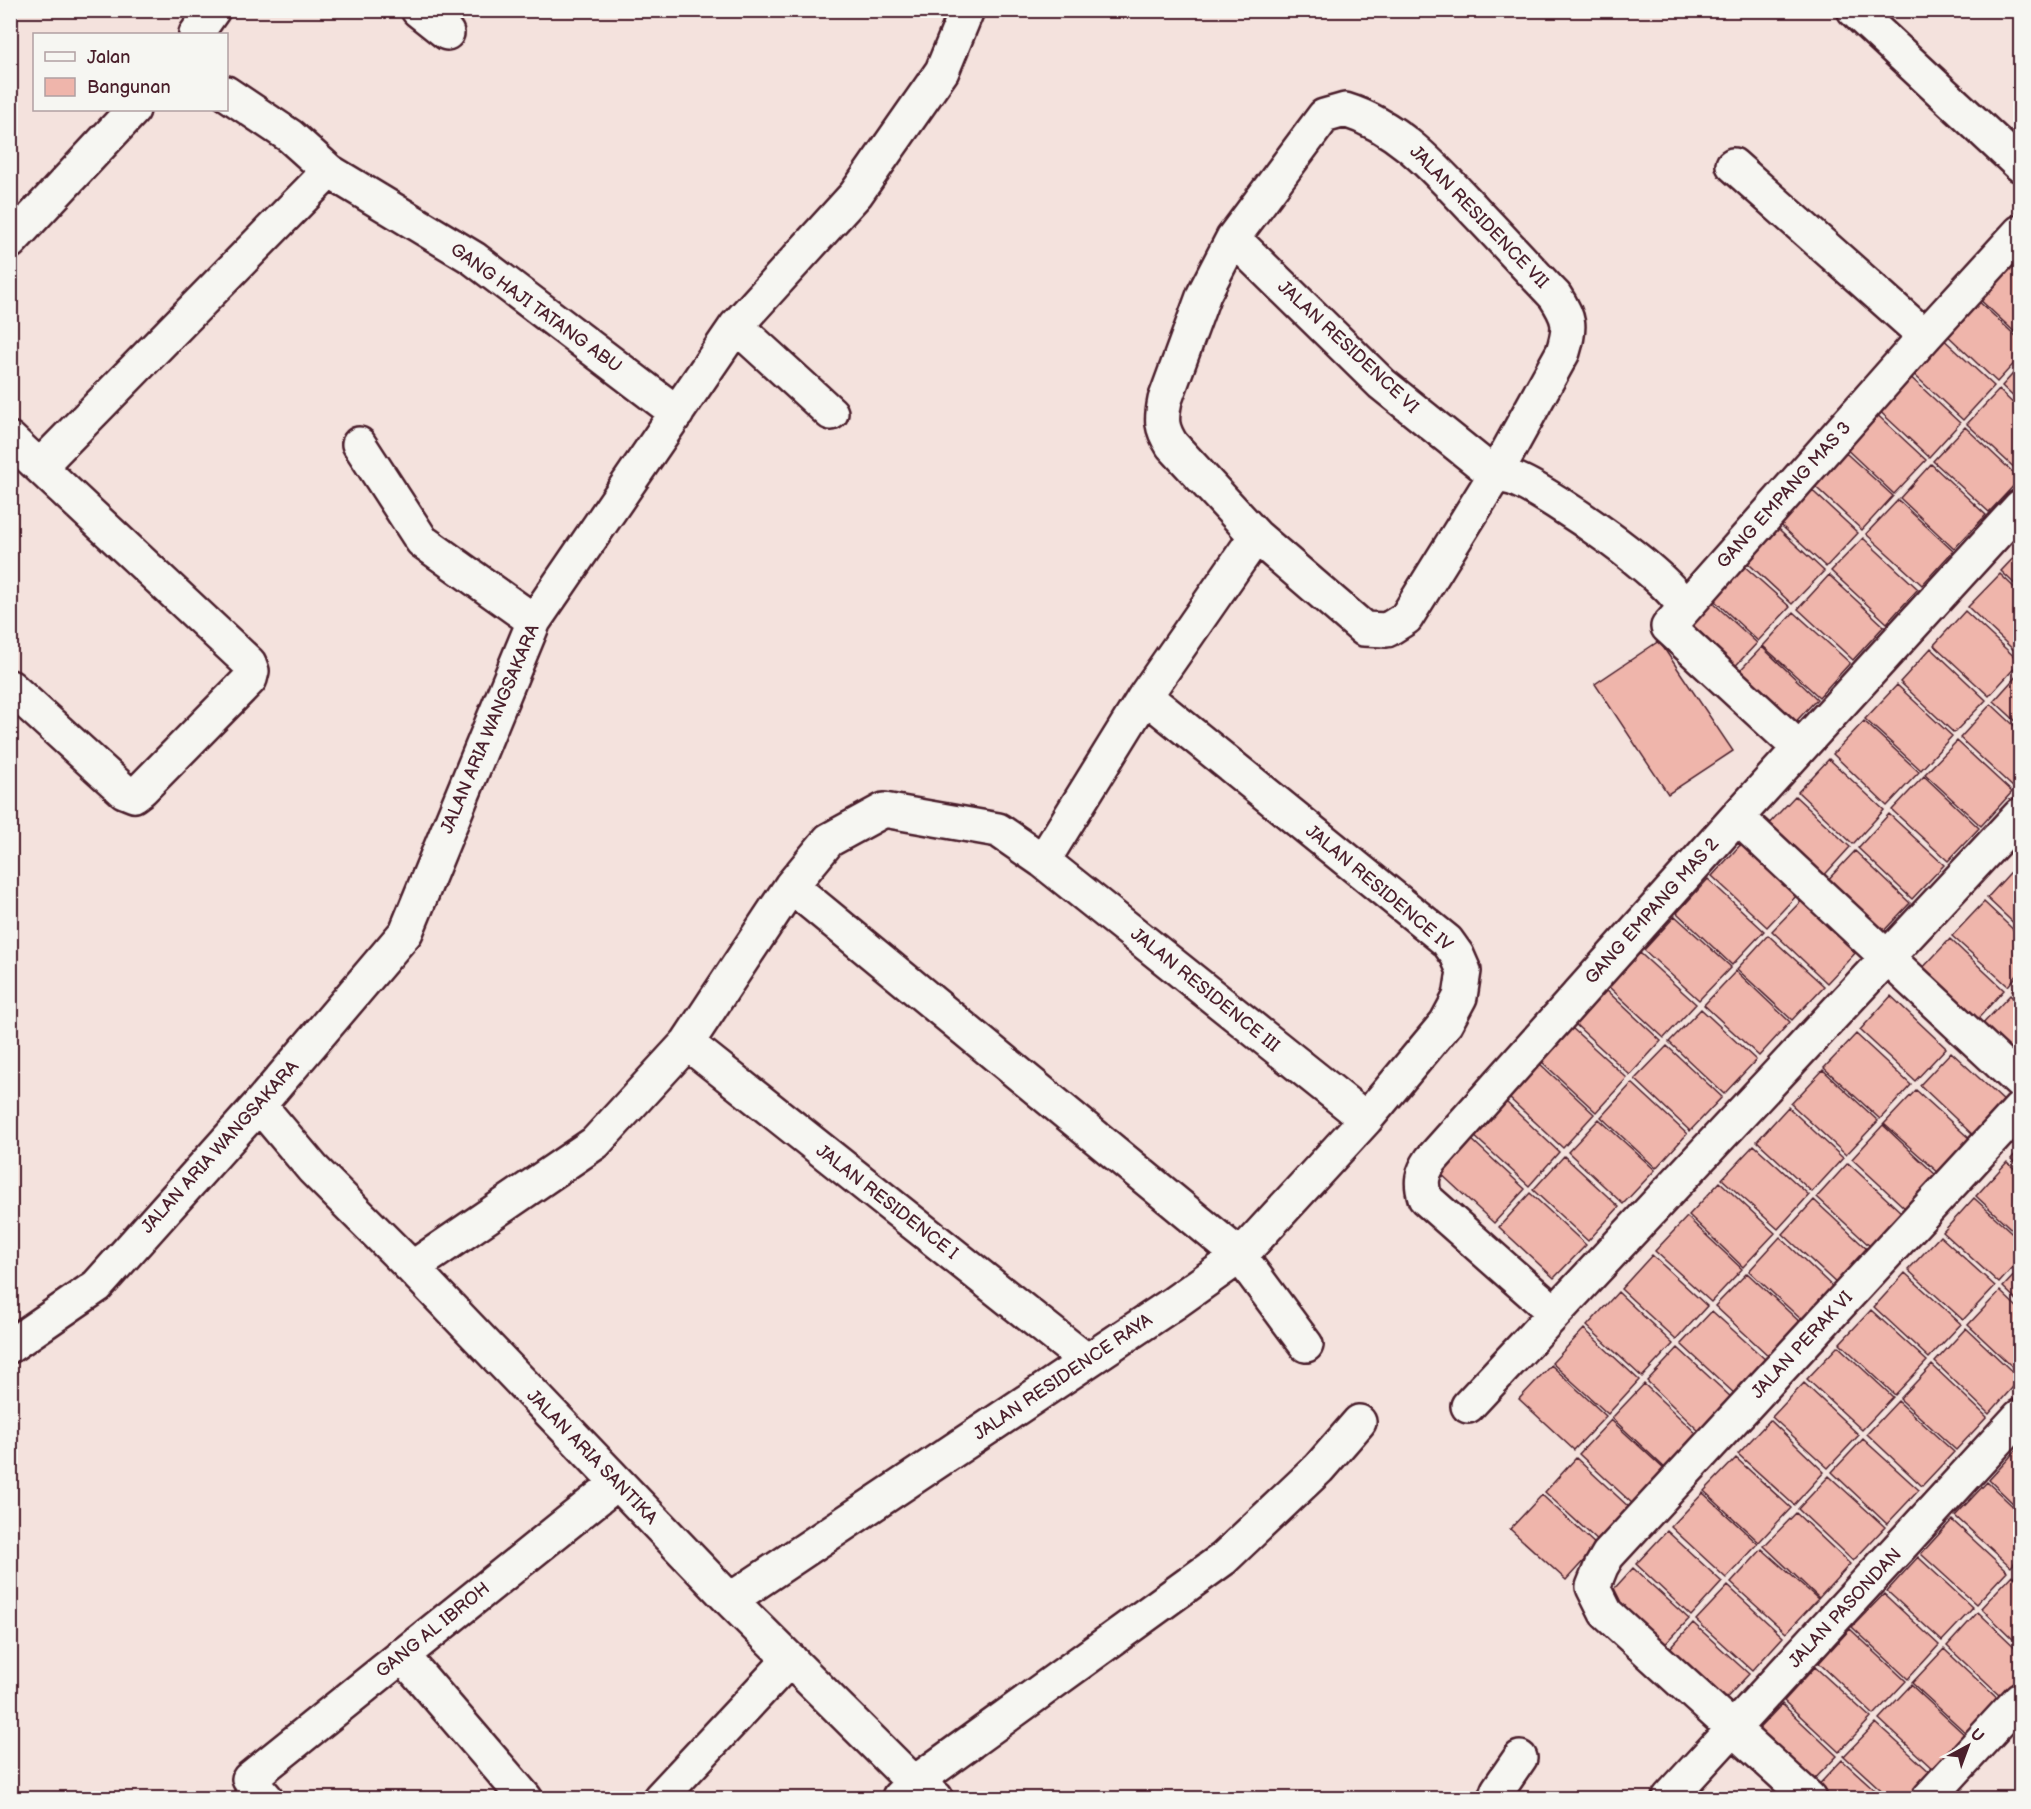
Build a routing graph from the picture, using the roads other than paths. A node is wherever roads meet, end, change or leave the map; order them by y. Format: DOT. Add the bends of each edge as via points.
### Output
graph roads {
  1 [pos="213,10"];
  2 [pos="418,10"];
  3 [pos="967,10"];
  4 [pos="1854,10"];
  5 [pos="197,33"];
  6 [pos="447,33"];
  7 [pos="228,94"];
  8 [pos="132,111"];
  9 [pos="1733,165"];
  10 [pos="2020,165"];
  11 [pos="329,171"];
  12 [pos="2020,232"];
  13 [pos="1233,238"];
  14 [pos="10,242"];
  15 [pos="736,326"];
  16 [pos="1925,336"];
  17 [pos="677,413"];
  18 [pos="831,413"];
  19 [pos="10,439"];
  20 [pos="359,444"];
  21 [pos="40,466"];
  22 [pos="1495,475"];
  23 [pos="2020,507"];
  24 [pos="1256,536"];
  25 [pos="1684,608"];
  26 [pos="534,621"];
  27 [pos="10,687"];
  28 [pos="1145,696"];
  29 [pos="1799,748"];
  30 [pos="2020,815"];
  31 [pos="1737,817"];
  32 [pos="1043,861"];
  33 [pos="791,886"];
  34 [pos="1887,958"];
  35 [pos="687,1043"];
  36 [pos="2020,1082"];
  37 [pos="259,1105"];
  38 [pos="2020,1110"];
  39 [pos="1366,1119"];
  40 [pos="1240,1256"];
  41 [pos="412,1268"];
  42 [pos="1555,1312"];
  43 [pos="1306,1345"];
  44 [pos="10,1346"];
  45 [pos="1086,1360"];
  46 [pos="1468,1406"];
  47 [pos="2020,1416"];
  48 [pos="1359,1422"];
  49 [pos="617,1483"];
  50 [pos="730,1600"];
  51 [pos="402,1655"];
  52 [pos="790,1659"];
  53 [pos="2020,1699"];
  54 [pos="1732,1730"];
  55 [pos="1520,1758"];
  56 [pos="257,1789"];
  57 [pos="916,1793"];
  58 [pos="525,1798"];
  59 [pos="660,1798"];
  60 [pos="1495,1798"];
  61 [pos="1669,1798"];
  62 [pos="1809,1798"];
  63 [pos="1929,1798"];
  1 -- 5 [label="street"];
  2 -- 6 [label="street"];
  3 -- 15 [label="street, JALAN ARIA WANGSAKARA" via="942,71 856,194"];
  4 -- 10 [label="street"];
  7 -- 11 [label="street, GANG HAJI TATANG ABU" via="290,136"];
  8 -- 14 [label="street"];
  9 -- 16 [label="street"];
  11 -- 17 [label="street, GANG HAJI TATANG ABU" via="473,258"];
  11 -- 21 [label="street"];
  12 -- 16 [label="street, GANG EMPANG MAS 3"];
  13 -- 22 [label="street, JALAN RESIDENCE VI" via="1382,384"];
  13 -- 22 [label="street, JALAN RESIDENCE VII" via="1324,116 1345,110 1365,117 1406,142 1565,311 1569,332 1563,352"];
  13 -- 24 [label="street, JALAN RESIDENCE VII" via="1204,294 1168,389 1162,416 1164,432 1172,445"];
  15 -- 17 [label="street, JALAN ARIA WANGSAKARA"];
  15 -- 18 [label="street"];
  16 -- 25 [label="street, GANG EMPANG MAS 3"];
  17 -- 26 [label="street, JALAN ARIA WANGSAKARA"];
  19 -- 21 [label="street"];
  20 -- 26 [label="street" via="423,541"];
  21 -- 27 [label="street" via="249,663 252,671 250,679 134,795 124,791"];
  22 -- 24 [label="street, JALAN RESIDENCE VII" via="1406,618 1387,630 1364,628"];
  22 -- 25 [label="street" via="1517,480 1563,506 1633,556"];
  23 -- 29 [label="street, GANG EMPANG MAS 2"];
  24 -- 28 [label="street"];
  25 -- 29 [label="street, GANG EMPANG MAS 3" via="1668,627"];
  26 -- 37 [label="street, JALAN ARIA WANGSAKARA" via="406,932"];
  28 -- 32 [label="street"];
  28 -- 39 [label="street, JALAN RESIDENCE IV" via="1379,884 1447,941 1457,955 1464,971 1460,997 1446,1023"];
  29 -- 31 [label="street, GANG EMPANG MAS 2"];
  30 -- 34 [label="street"];
  31 -- 34 [label="street"];
  31 -- 42 [label="street, GANG EMPANG MAS 2" via="1423,1171 1421,1185 1425,1198"];
  32 -- 33 [label="street, JALAN RESIDENCE III" via="999,830 884,810 829,840"];
  32 -- 39 [label="street, JALAN RESIDENCE III"];
  33 -- 35 [label="street, JALAN RESIDENCE III"];
  33 -- 40 [label="street"];
  34 -- 36 [label="street"];
  34 -- 42 [label="street"];
  35 -- 41 [label="street, JALAN RESIDENCE III" via="595,1143"];
  35 -- 45 [label="street, JALAN RESIDENCE I"];
  37 -- 41 [label="street, JALAN ARIA SANTIKA" via="313,1169"];
  37 -- 44 [label="street, JALAN ARIA WANGSAKARA" via="97,1286"];
  38 -- 54 [label="street, JALAN PERAK VI" via="1600,1567 1593,1587 1606,1613"];
  39 -- 40 [label="street, JALAN RESIDENCE RAYA"];
  40 -- 43 [label="street"];
  40 -- 45 [label="street, JALAN RESIDENCE RAYA"];
  41 -- 49 [label="street, JALAN ARIA SANTIKA"];
  42 -- 46 [label="street"];
  45 -- 50 [label="street, JALAN RESIDENCE RAYA"];
  47 -- 54 [label="street, JALAN PASONDAN"];
  48 -- 57 [label="street" via="1319,1468 1223,1559"];
  49 -- 50 [label="street, JALAN ARIA SANTIKA"];
  49 -- 51 [label="street, GANG AL IBROH"];
  50 -- 52 [label="street, JALAN ARIA SANTIKA"];
  51 -- 56 [label="street, GANG AL IBROH"];
  51 -- 58 [label="street"];
  52 -- 57 [label="street, JALAN ARIA SANTIKA"];
  52 -- 59 [label="street"];
  53 -- 63 [label="street"];
  54 -- 61 [label="street, JALAN PASONDAN"];
  54 -- 62 [label="street"];
  55 -- 60 [label="street"];
}
